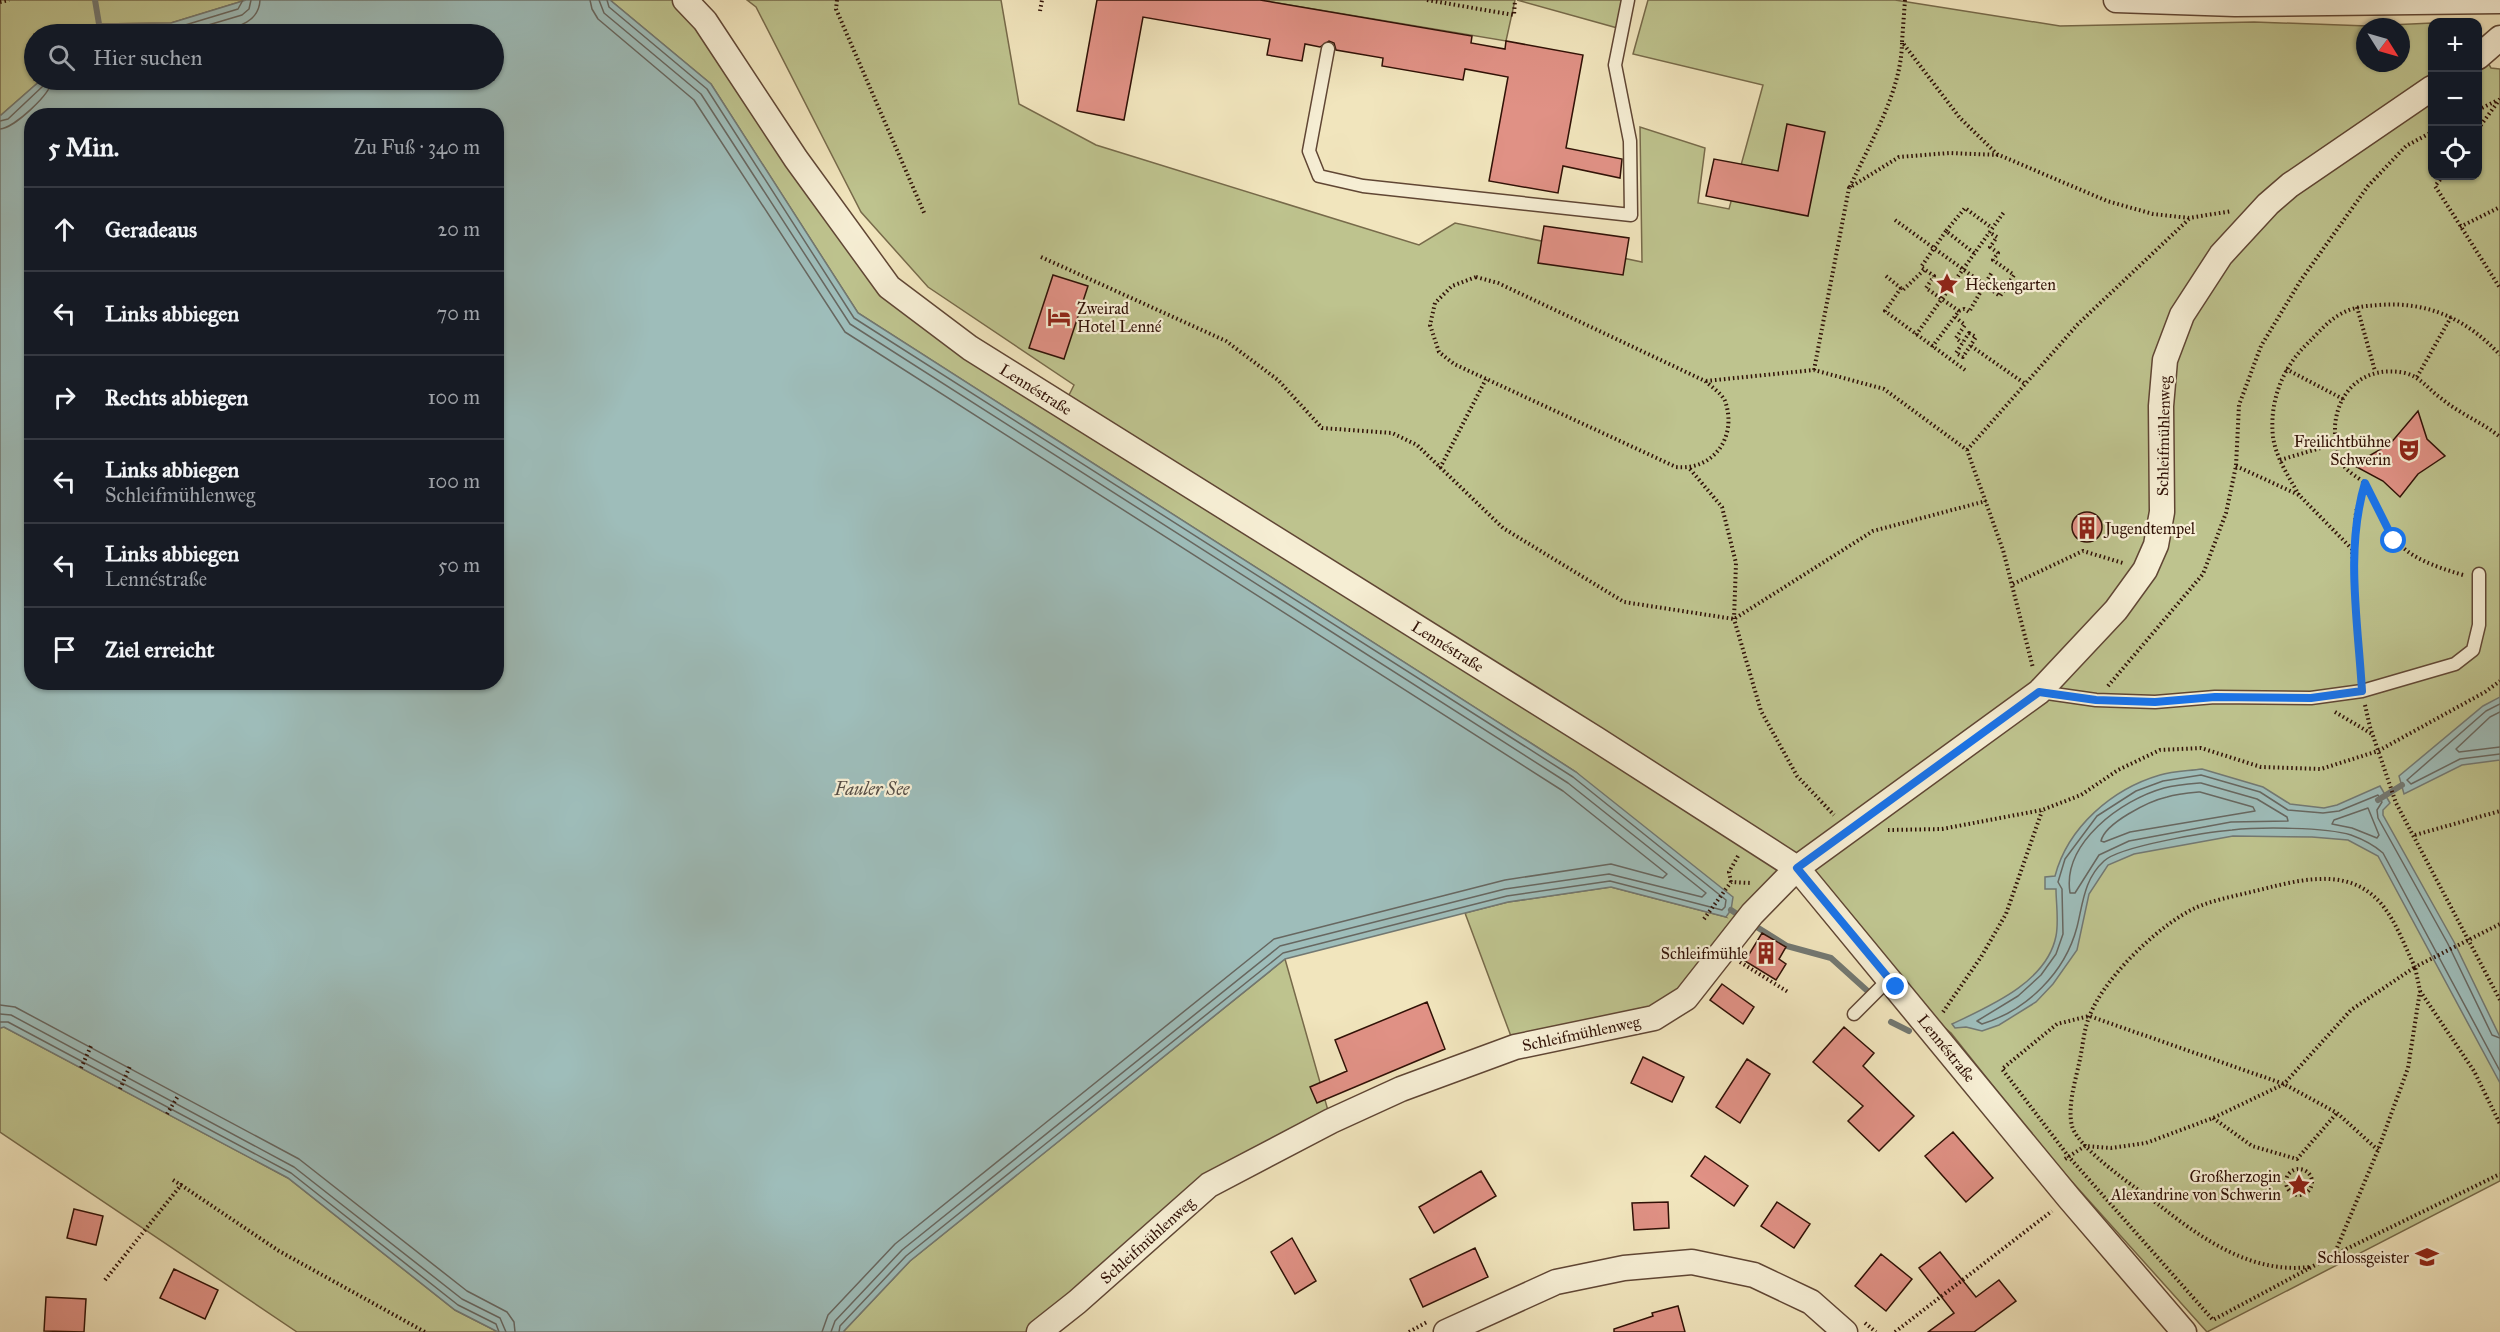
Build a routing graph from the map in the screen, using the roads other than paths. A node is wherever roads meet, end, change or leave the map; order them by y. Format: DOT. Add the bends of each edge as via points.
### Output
graph roads {
  1 [pos="685,0"];
  2 [pos="1628,0"];
  3 [pos="2116,0"];
  4 [pos="2398,1"];
  5 [pos="2500,1"];
  6 [pos="2307,2"];
  7 [pos="2500,38"];
  8 [pos="1328,48"];
  9 [pos="2482,54"];
  10 [pos="2428,91"];
  11 [pos="2479,577"];
  12 [pos="2039,692"];
  13 [pos="1797,868"];
  14 [pos="1883,985"];
  15 [pos="1859,1010"];
  16 [pos="1039,1332"];
  17 [pos="1446,1332"];
  18 [pos="1845,1332"];
  19 [pos="2184,1332"];
  1 -- 13 [label="street, Lennéstraße" via="705,21 796,159 889,287 970,348"];
  2 -- 8 [label="lane" via="1615,65 1630,141 1631,215 1363,186 1320,176 1309,151"];
  3 -- 6 [label="street"];
  4 -- 5 [label="street"];
  4 -- 6 [label="street"];
  7 -- 9 [label="street"];
  10 -- 12 [label="street, Schleifmühlenweg" via="2268,204 2221,255 2182,315 2165,360 2161,406 2162,512 2156,545 2145,570 2116,610"];
  11 -- 12 [label="lane" via="2479,625 2473,650 2455,664 2362,691 2311,698 2215,697 2155,702 2096,700"];
  12 -- 13 [label="street, Schleifmühlenweg"];
  13 -- 14 [label="street, Lennéstraße"];
  13 -- 16 [label="street, Schleifmühlenweg" via="1752,914 1686,998 1654,1018 1515,1047 1401,1089 1331,1121 1209,1185"];
  14 -- 15 [label="lane"];
  14 -- 19 [label="street, Lennéstraße"];
  17 -- 18 [label="street" via="1557,1282 1624,1268 1692,1262 1754,1275 1811,1302"];
}
